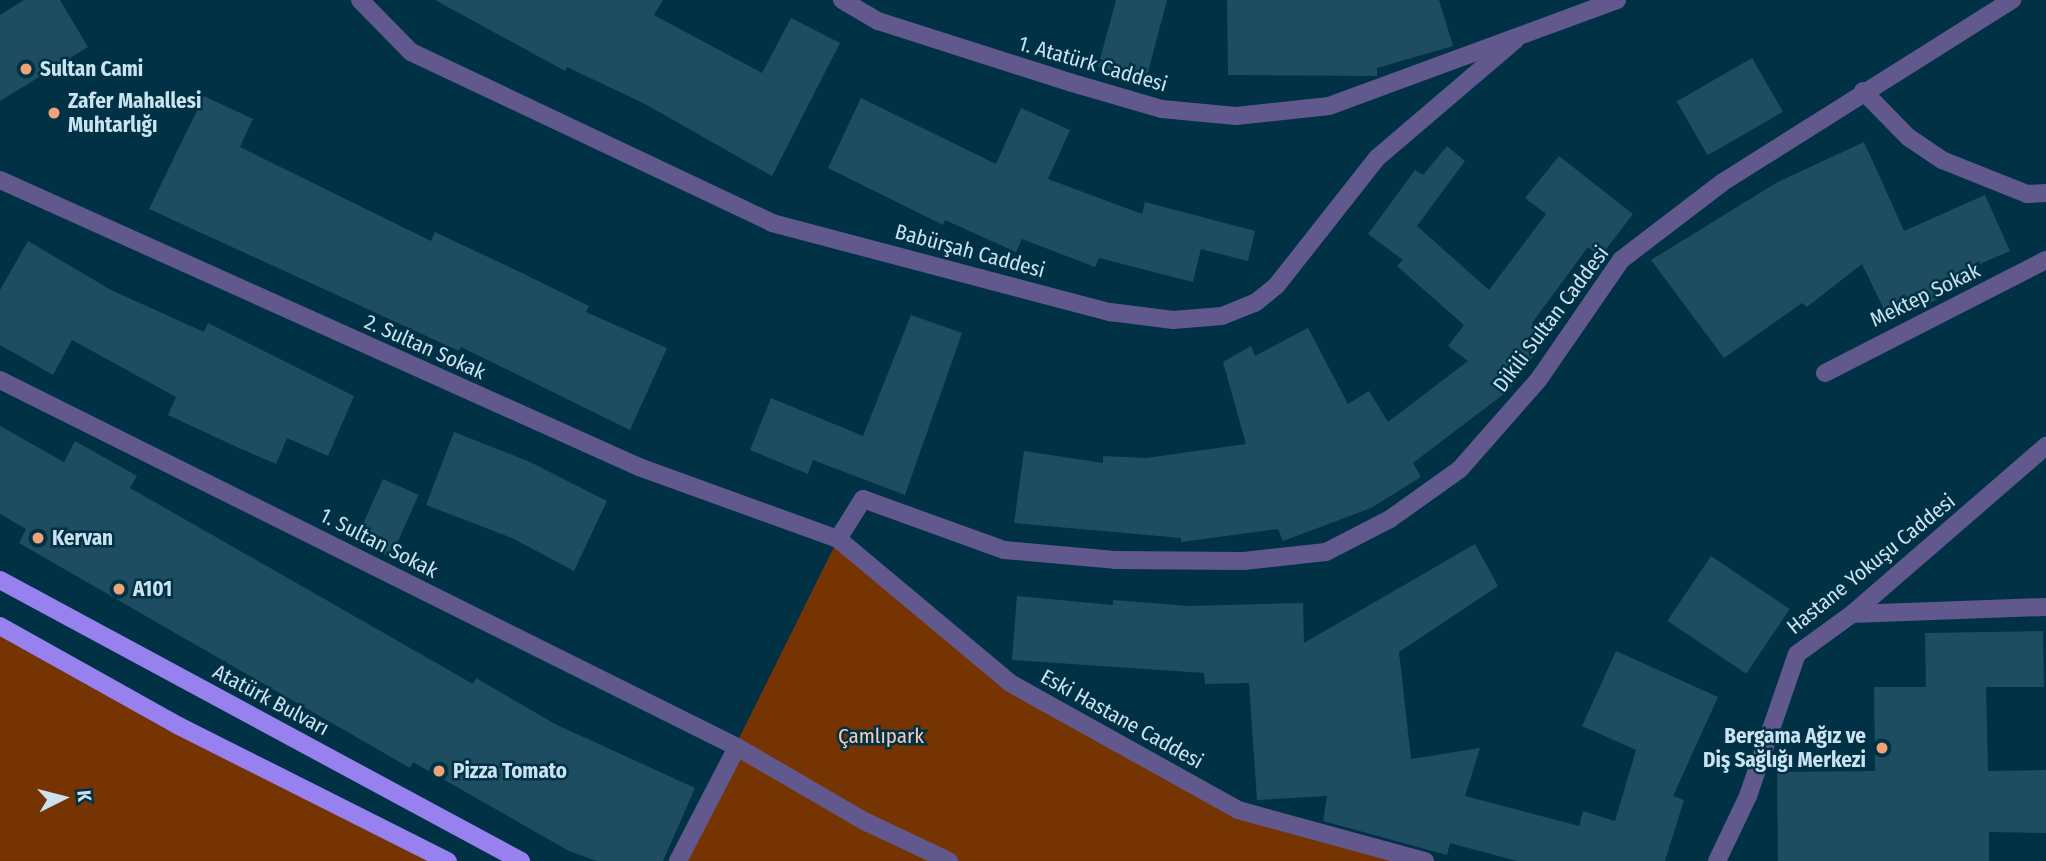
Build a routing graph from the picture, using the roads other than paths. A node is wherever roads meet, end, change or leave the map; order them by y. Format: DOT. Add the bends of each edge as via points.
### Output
graph roads {
  1 [pos="360,0"];
  2 [pos="842,0"];
  3 [pos="1617,0"];
  4 [pos="2012,0"];
  5 [pos="1515,40"];
  6 [pos="1863,91"];
  7 [pos="0,180"];
  8 [pos="2046,193"];
  9 [pos="2046,260"];
  10 [pos="1825,373"];
  11 [pos="0,380"];
  12 [pos="2046,446"];
  13 [pos="838,538"];
  14 [pos="0,580"];
  15 [pos="2046,607"];
  16 [pos="1852,614"];
  17 [pos="0,626"];
  18 [pos="737,747"];
  19 [pos="447,861"];
  20 [pos="521,861"];
  21 [pos="678,861"];
  22 [pos="948,861"];
  23 [pos="1425,861"];
  24 [pos="1717,861"];
  1 -- 5 [label="street, Babürşah Caddesi" via="411,52 772,223 1110,312 1173,320 1222,316 1255,303 1277,285 1377,158"];
  2 -- 5 [label="street, 1. Atatürk Caddesi" via="878,21 1069,82 1162,109 1236,116 1329,106"];
  3 -- 5 [label="street, 1. Atatürk Caddesi"];
  4 -- 6 [label="street, Dikili Sultan Caddesi"];
  6 -- 8 [label="street" via="1908,137 1942,160 2027,194"];
  6 -- 13 [label="street, Dikili Sultan Caddesi" via="1723,182 1621,260 1539,379 1460,469 1390,519 1326,552 1244,561 1115,560 1004,550 863,499"];
  7 -- 13 [label="street, 2. Sultan Sokak" via="639,467"];
  9 -- 10 [label="street, Mektep Sokak"];
  11 -- 18 [label="street, 1. Sultan Sokak"];
  12 -- 16 [label="street, Hastane Yokuşu Caddesi"];
  13 -- 23 [label="street, Eski Hastane Caddesi" via="1010,683 1238,810"];
  14 -- 20 [label="main road, Atatürk Bulvarı"];
  15 -- 16 [label="street"];
  16 -- 24 [label="street, Hastane Yokuşu Caddesi" via="1797,654 1748,796"];
  17 -- 19 [label="main road" via="179,726"];
  18 -- 21 [label="street"];
  18 -- 22 [label="street, 1. Sultan Sokak" via="864,821"];
}
